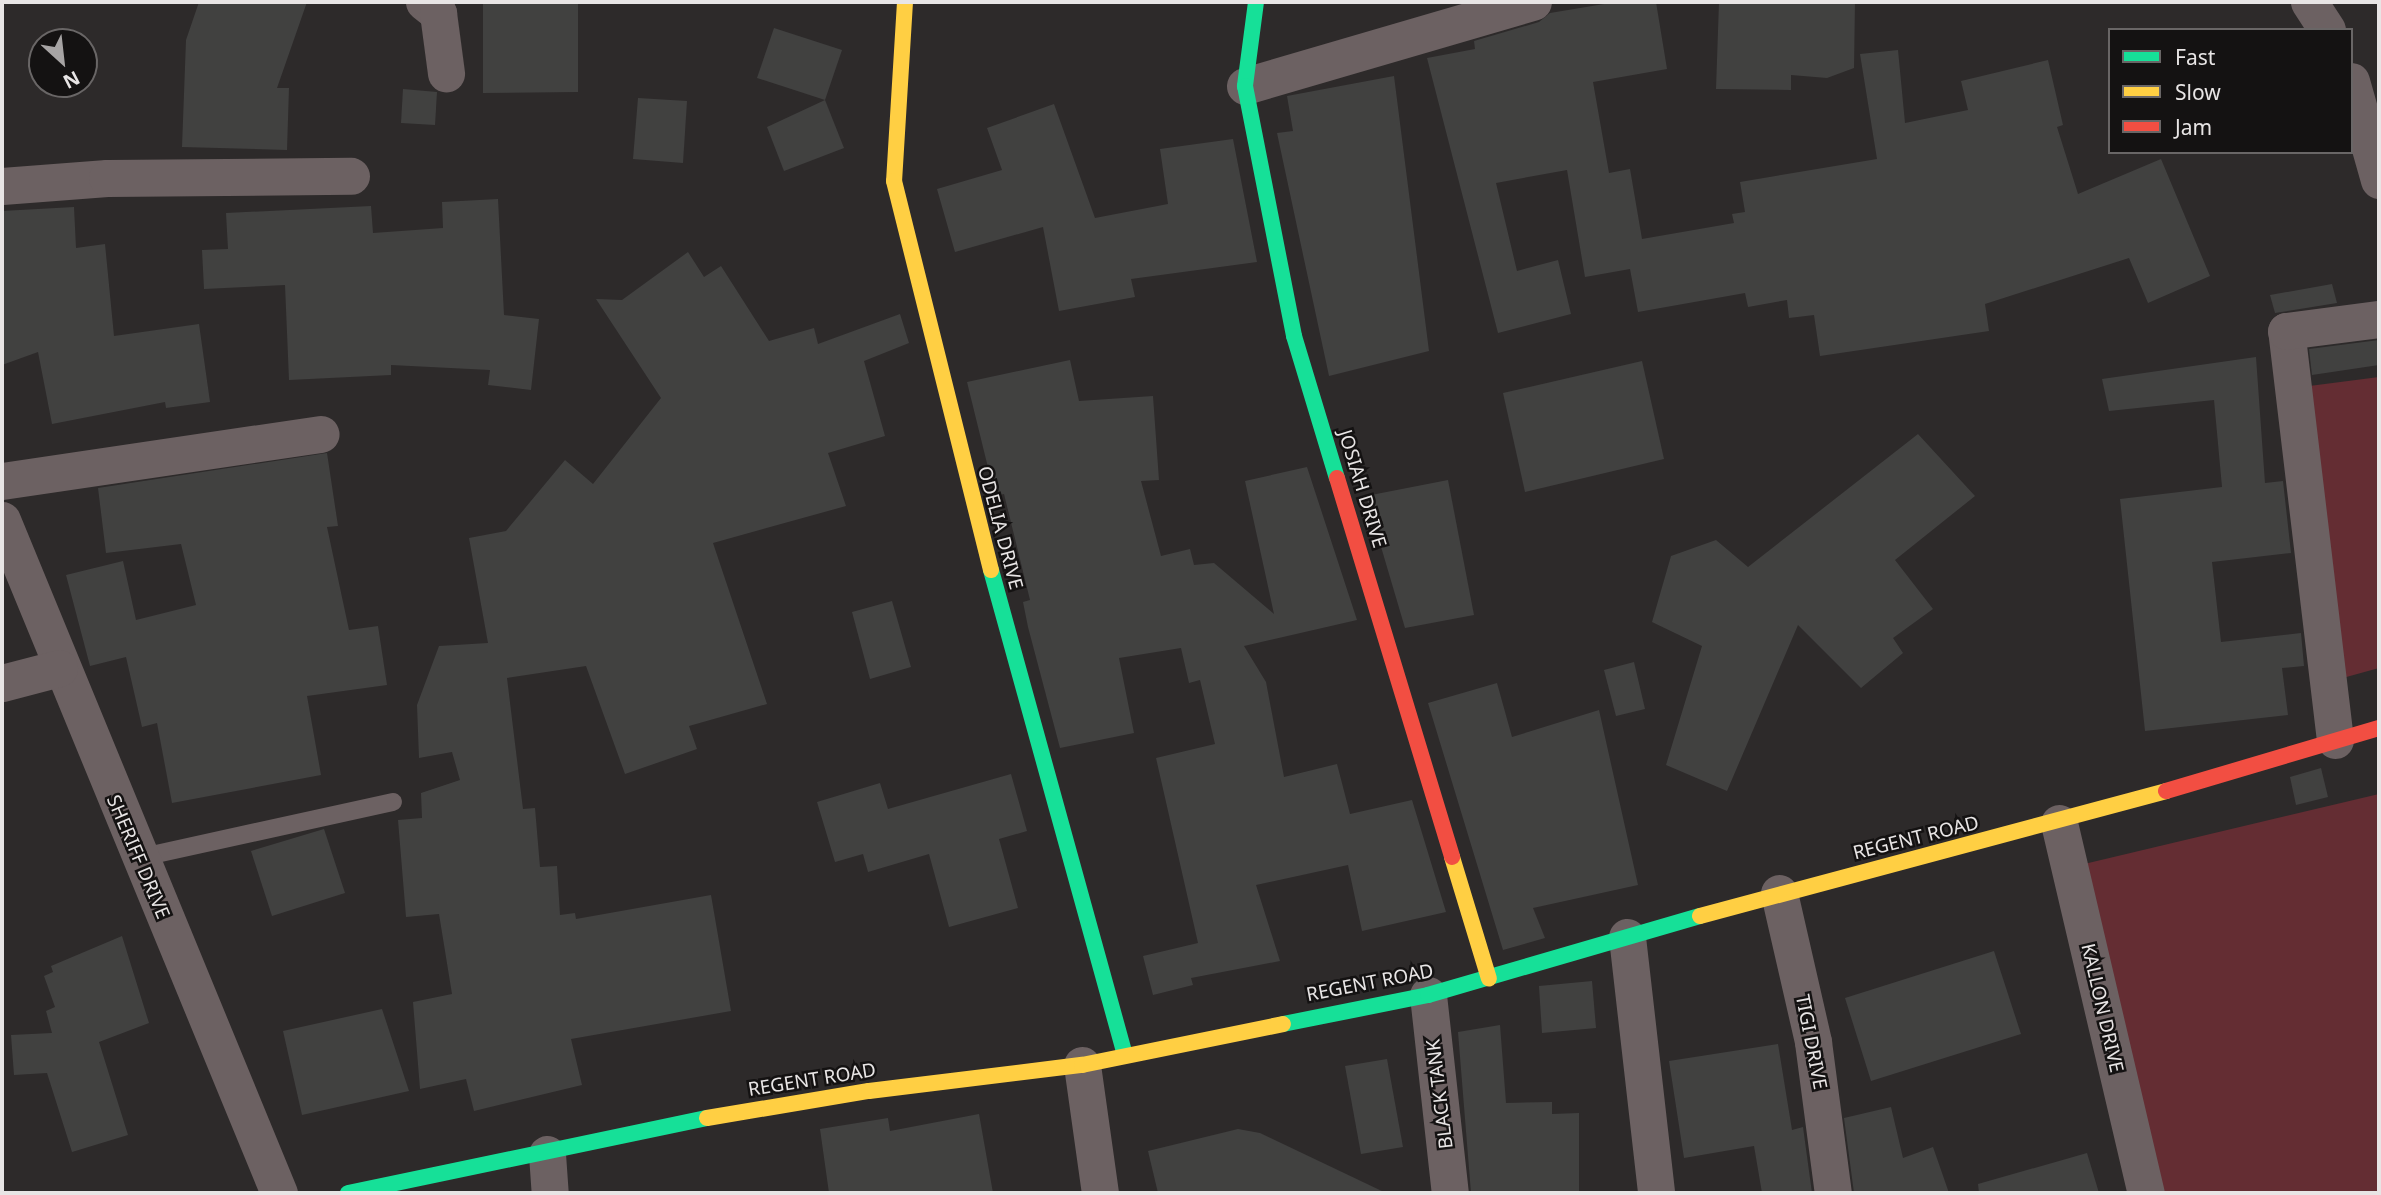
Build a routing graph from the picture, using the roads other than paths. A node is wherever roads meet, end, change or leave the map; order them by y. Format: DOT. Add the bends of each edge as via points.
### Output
graph roads {
  1 [pos="424,2"];
  2 [pos="905,2"];
  3 [pos="1256,2"];
  4 [pos="1533,2"];
  5 [pos="2309,2"];
  6 [pos="2326,28"];
  7 [pos="446,73"];
  8 [pos="1245,86"];
  9 [pos="2353,88"];
  10 [pos="351,176"];
  11 [pos="2379,180"];
  12 [pos="2,186"];
  13 [pos="2379,318"];
  14 [pos="321,434"];
  15 [pos="2,481"];
  16 [pos="5,535"];
  17 [pos="59,668"];
  18 [pos="2,683"];
  19 [pos="2379,728"];
  20 [pos="2335,740"];
  21 [pos="393,802"];
  22 [pos="2059,823"];
  23 [pos="138,858"];
  24 [pos="1779,893"];
  25 [pos="1627,937"];
  26 [pos="1489,979"];
  27 [pos="1428,995"];
  28 [pos="1125,1055"];
  29 [pos="1082,1065"];
  30 [pos="547,1154"];
  31 [pos="279,1193"];
  32 [pos="348,1193"];
  33 [pos="550,1193"];
  34 [pos="1100,1193"];
  35 [pos="1450,1193"];
  36 [pos="1656,1193"];
  37 [pos="1833,1193"];
  38 [pos="2146,1193"];
  1 -- 7 [label="street" via="438,13"];
  2 -- 28 [label="street, ODELIA DRIVE" via="894,181 1017,673"];
  3 -- 8 [label="street, JOSIAH DRIVE"];
  4 -- 8 [label="street"];
  5 -- 6 [label="street"];
  8 -- 26 [label="street, JOSIAH DRIVE" via="1294,335"];
  9 -- 11 [label="street"];
  10 -- 12 [label="street" via="107,178"];
  13 -- 20 [label="street" via="2286,331"];
  14 -- 15 [label="street"];
  16 -- 17 [label="street, SHERIFF DRIVE"];
  17 -- 18 [label="street"];
  17 -- 23 [label="street, SHERIFF DRIVE"];
  19 -- 20 [label="street, REGENT ROAD"];
  20 -- 22 [label="street, REGENT ROAD"];
  21 -- 23 [label="lane"];
  22 -- 24 [label="street, REGENT ROAD"];
  22 -- 38 [label="street, KALLON DRIVE"];
  23 -- 31 [label="street, SHERIFF DRIVE"];
  24 -- 25 [label="street, REGENT ROAD"];
  24 -- 37 [label="street, TIGI DRIVE" via="1813,1042"];
  25 -- 26 [label="street, REGENT ROAD"];
  25 -- 36 [label="street"];
  26 -- 27 [label="street, REGENT ROAD"];
  27 -- 28 [label="street, REGENT ROAD"];
  27 -- 35 [label="street, BLACK TANK"];
  28 -- 29 [label="street, REGENT ROAD"];
  29 -- 30 [label="street, REGENT ROAD" via="855,1093 704,1119"];
  29 -- 34 [label="street"];
  30 -- 32 [label="street, REGENT ROAD"];
  30 -- 33 [label="street"];
}
